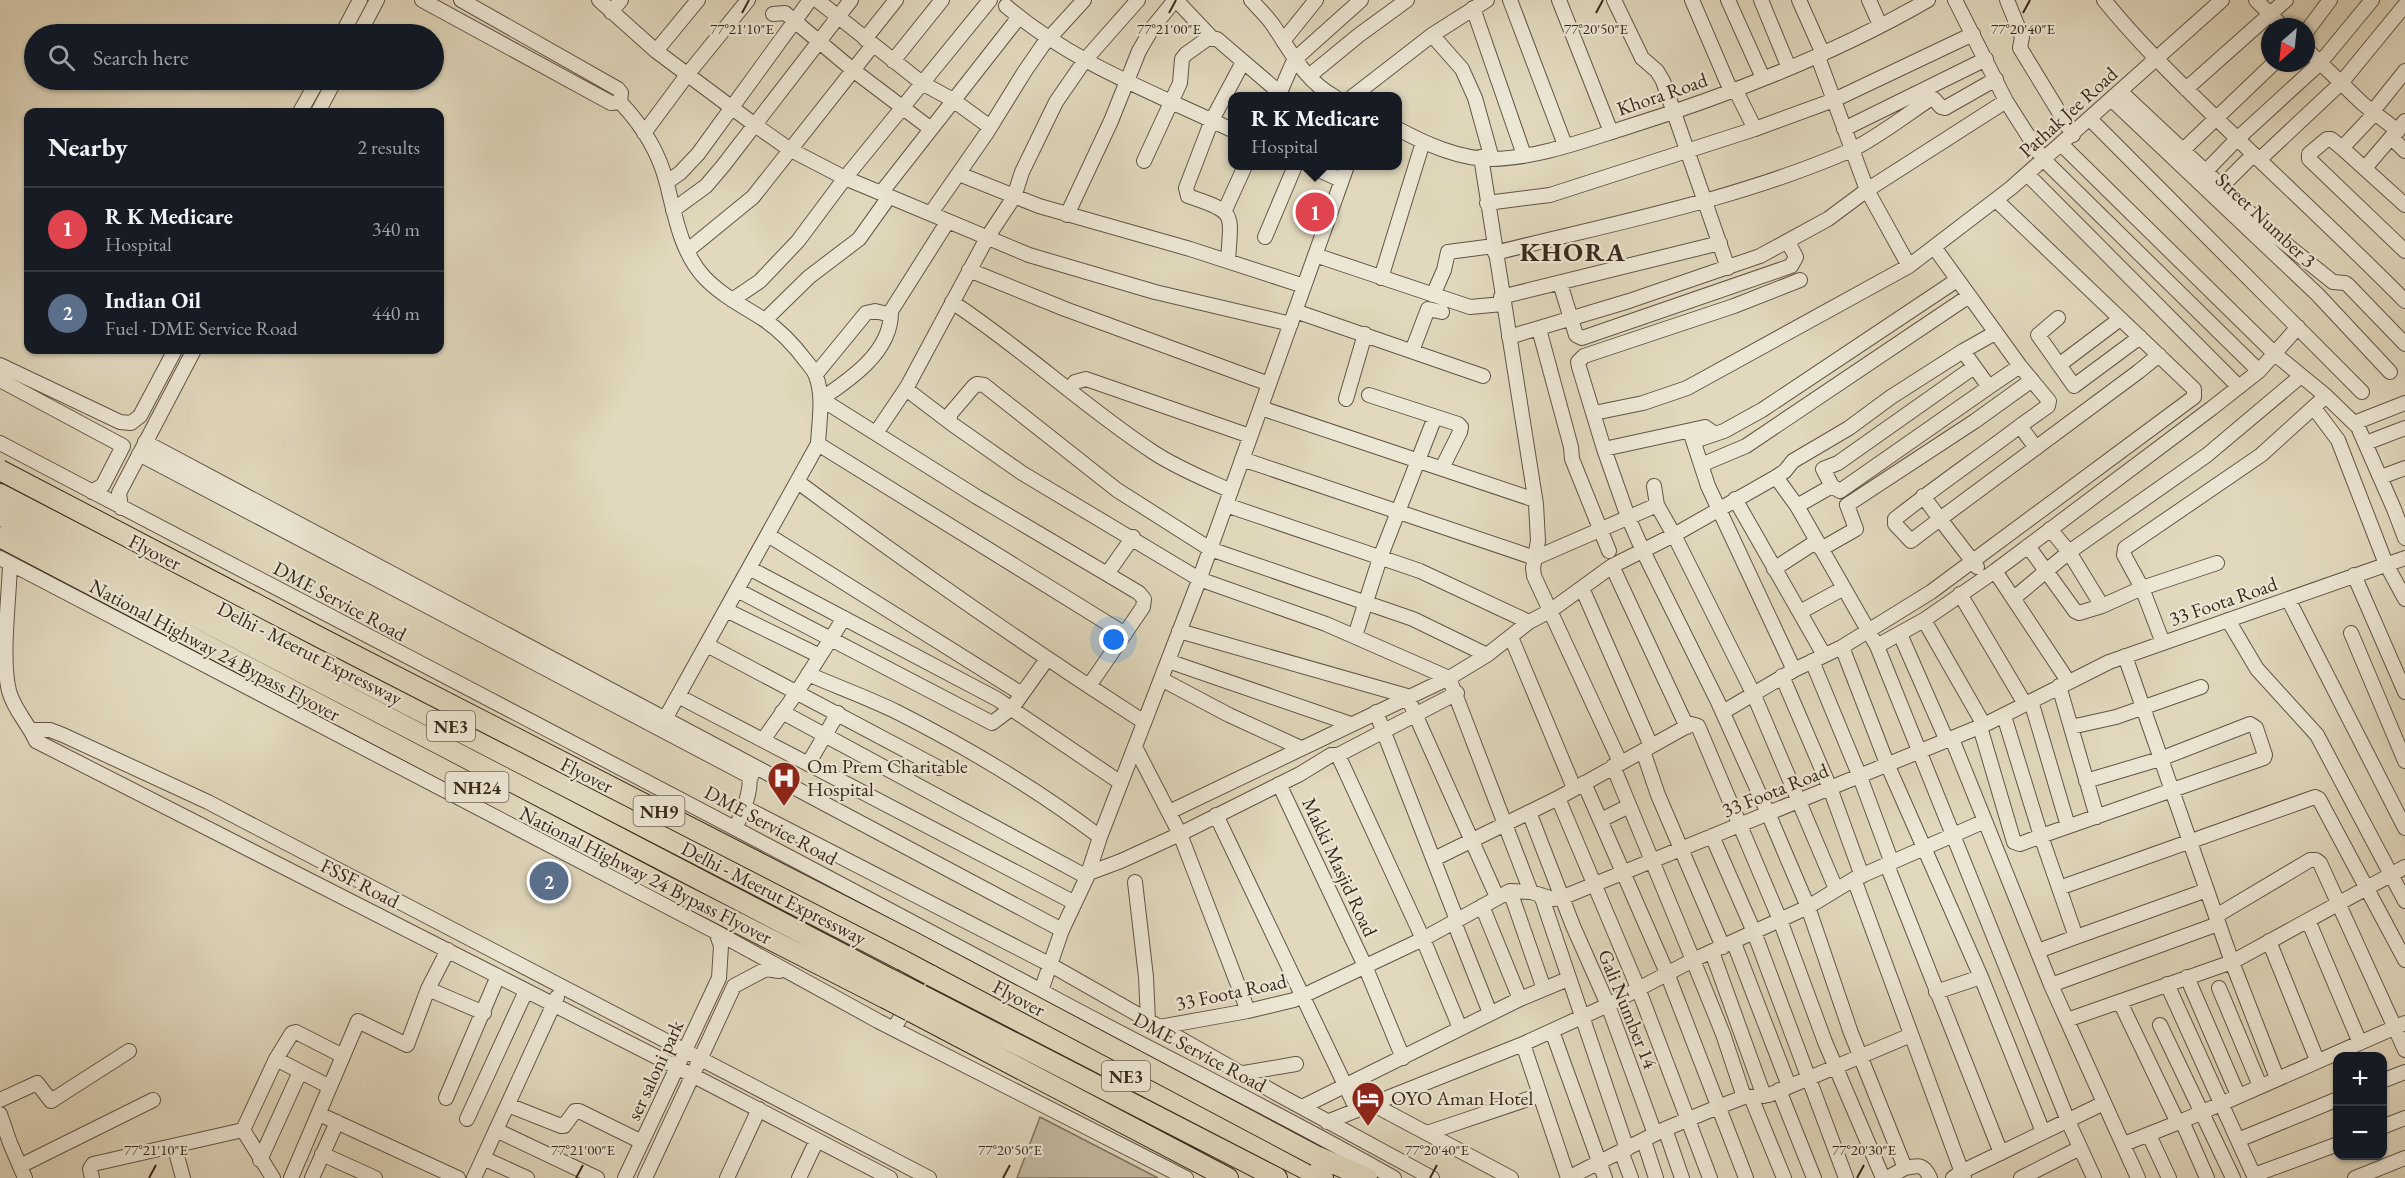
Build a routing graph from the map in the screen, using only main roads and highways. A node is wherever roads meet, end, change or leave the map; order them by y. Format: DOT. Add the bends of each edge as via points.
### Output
graph roads {
  1 [pos="0,470"];
  2 [pos="0,494"];
  3 [pos="0,515"];
  4 [pos="0,537"];
  5 [pos="915,1003"];
  6 [pos="1228,1178"];
  7 [pos="1277,1178"];
  8 [pos="1323,1178"];
  9 [pos="1367,1178"];
  1 -- 9 [label="highway, Flyover / NH9, bridge" via="913,942 1316,1156"];
  2 -- 8 [label="highway, Delhi - Meerut Expressway / NE3, bridge"];
  3 -- 5 [label="highway, Delhi - Meerut Expressway / NE3, bridge" via="892,980"];
  4 -- 5 [label="highway, National Highway 24 Bypass Flyover / NH24, bridge" via="647,876"];
  5 -- 6 [label="highway, National Highway 24 Bypass Flyover"];
  5 -- 7 [label="highway, Delhi - Meerut Expressway / NE3"];
}
